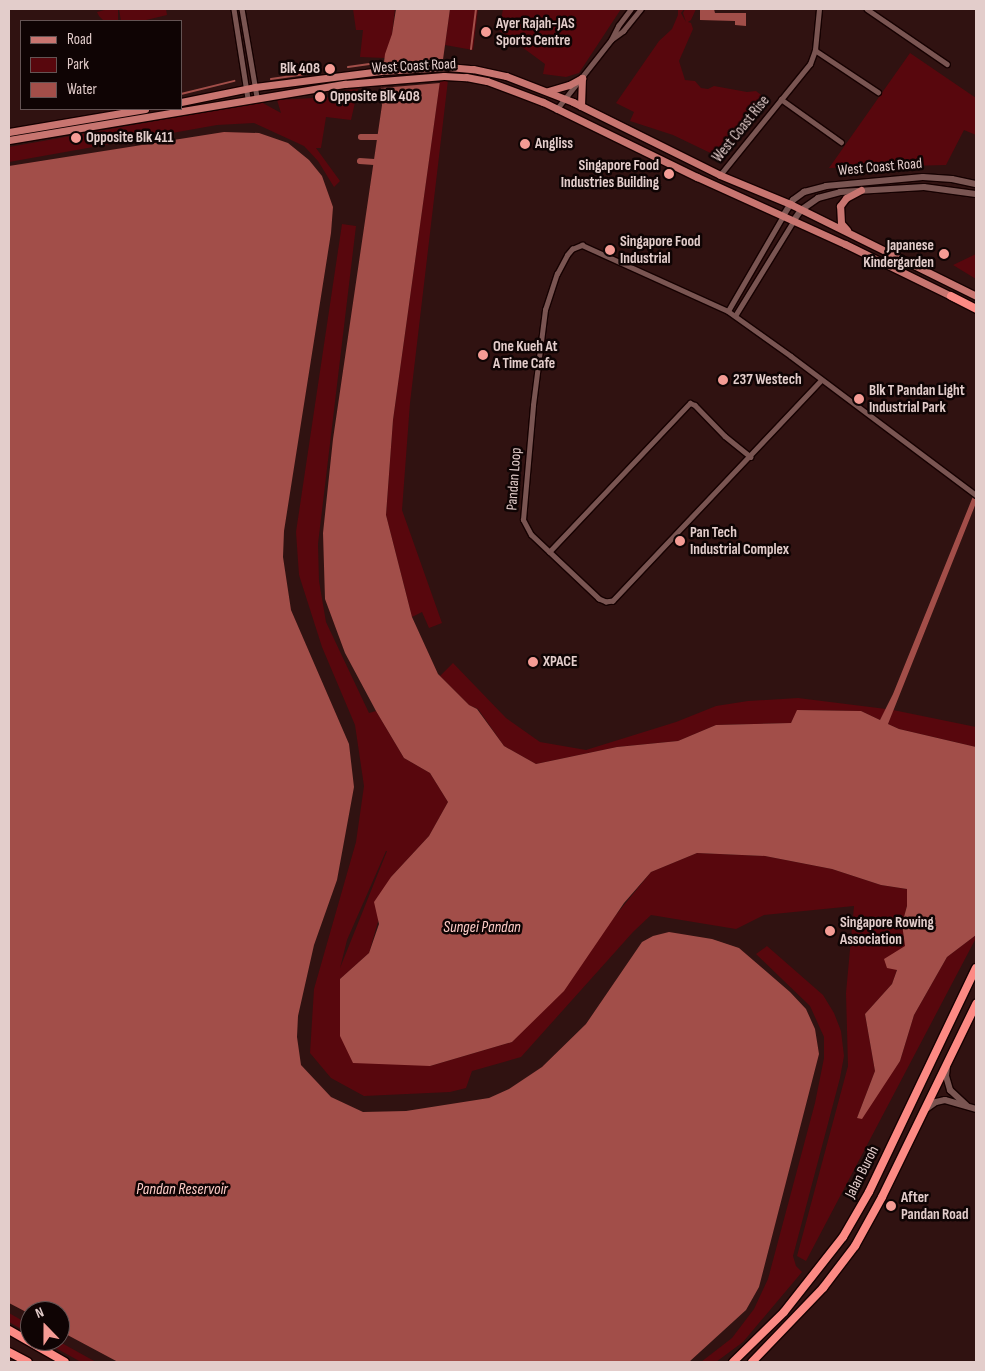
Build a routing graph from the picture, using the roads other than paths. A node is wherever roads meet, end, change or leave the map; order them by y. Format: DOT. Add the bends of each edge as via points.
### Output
graph roads {
  1 [pos="234,9"];
  2 [pos="242,9"];
  3 [pos="631,9"];
  4 [pos="641,9"];
  5 [pos="819,9"];
  6 [pos="867,9"];
  7 [pos="611,40"];
  8 [pos="815,50"];
  9 [pos="947,64"];
  10 [pos="582,78"];
  11 [pos="255,87"];
  12 [pos="246,88"];
  13 [pos="548,91"];
  14 [pos="878,92"];
  15 [pos="257,97"];
  16 [pos="248,98"];
  17 [pos="565,98"];
  18 [pos="781,99"];
  19 [pos="182,102"];
  20 [pos="581,106"];
  21 [pos="139,110"];
  22 [pos="180,110"];
  23 [pos="182,110"];
  24 [pos="556,110"];
  25 [pos="9,132"];
  26 [pos="9,140"];
  27 [pos="841,142"];
  28 [pos="720,174"];
  29 [pos="976,182"];
  30 [pos="861,190"];
  31 [pos="974,193"];
  32 [pos="790,204"];
  33 [pos="800,210"];
  34 [pos="783,216"];
  35 [pos="794,220"];
  36 [pos="856,237"];
  37 [pos="951,296"];
  38 [pos="976,296"];
  39 [pos="728,311"];
  40 [pos="976,311"];
  41 [pos="735,316"];
  42 [pos="822,380"];
  43 [pos="751,457"];
  44 [pos="976,495"];
  45 [pos="549,552"];
  46 [pos="976,968"];
  47 [pos="976,1004"];
  48 [pos="949,1057"];
  49 [pos="966,1105"];
  50 [pos="976,1109"];
  51 [pos="923,1112"];
  52 [pos="9,1330"];
  53 [pos="9,1352"];
  54 [pos="28,1362"];
  55 [pos="65,1362"];
  56 [pos="733,1362"];
  57 [pos="752,1362"];
  1 -- 12 [label="street"];
  2 -- 11 [label="street"];
  3 -- 7 [label="street"];
  4 -- 7 [label="street"];
  5 -- 8 [label="street, West Coast Rise"];
  6 -- 9 [label="street"];
  7 -- 10 [label="street"];
  8 -- 14 [label="street"];
  8 -- 18 [label="street, West Coast Rise" via="810,64"];
  10 -- 13 [label="main road"];
  10 -- 17 [label="street"];
  10 -- 20 [label="main road"];
  11 -- 12 [label="main road, West Coast Road"];
  11 -- 13 [label="main road, West Coast Road" via="381,71 445,68 473,69 506,76"];
  11 -- 15 [label="street"];
  12 -- 16 [label="street"];
  12 -- 19 [label="main road, West Coast Road"];
  13 -- 17 [label="main road, West Coast Road"];
  15 -- 16 [label="main road, West Coast Road"];
  15 -- 24 [label="main road, West Coast Road" via="380,80 444,76 487,81"];
  16 -- 23 [label="main road, West Coast Road"];
  17 -- 20 [label="main road, West Coast Road"];
  17 -- 24 [label="street"];
  18 -- 27 [label="street, West Coast Rise"];
  18 -- 28 [label="street, West Coast Rise"];
  20 -- 28 [label="main road, West Coast Road"];
  21 -- 25 [label="main road"];
  22 -- 26 [label="main road, West Coast Road"];
  24 -- 34 [label="main road, West Coast Road"];
  28 -- 32 [label="main road, West Coast Road"];
  29 -- 31 [label="street"];
  29 -- 32 [label="street, West Coast Road" via="923,177 839,184 807,191"];
  30 -- 31 [label="street, West Coast Road" via="924,187"];
  30 -- 33 [label="street, West Coast Road" via="824,195"];
  30 -- 36 [label="main road" via="846,198 840,206 840,223"];
  32 -- 33 [label="main road"];
  32 -- 34 [label="street, West Coast Road"];
  33 -- 35 [label="street"];
  33 -- 36 [label="main road"];
  34 -- 35 [label="main road"];
  34 -- 39 [label="street"];
  35 -- 37 [label="main road"];
  35 -- 41 [label="street"];
  36 -- 38 [label="main road"];
  37 -- 40 [label="highway"];
  39 -- 41 [label="street, Pandan Loop"];
  39 -- 45 [label="street, Pandan Loop" via="590,247 577,246 567,255 545,310 523,506 523,520 531,535"];
  41 -- 42 [label="street, Pandan Loop"];
  42 -- 43 [label="street, Pandan Loop"];
  42 -- 44 [label="street, Pandan Loop"];
  43 -- 45 [label="street, Pandan Loop" via="613,601 599,599"];
  43 -- 45 [label="street" via="690,403"];
  46 -- 56 [label="highway, Jalan Buroh" via="869,1192 843,1237 784,1312"];
  47 -- 48 [label="highway, Jalan Buroh"];
  48 -- 49 [label="street" via="946,1076 949,1086"];
  48 -- 51 [label="highway, Jalan Buroh"];
  49 -- 50 [label="street"];
  49 -- 51 [label="street" via="941,1100"];
  51 -- 57 [label="highway, Jalan Buroh" via="854,1246 823,1288"];
  52 -- 55 [label="highway"];
  53 -- 54 [label="highway"];
}
